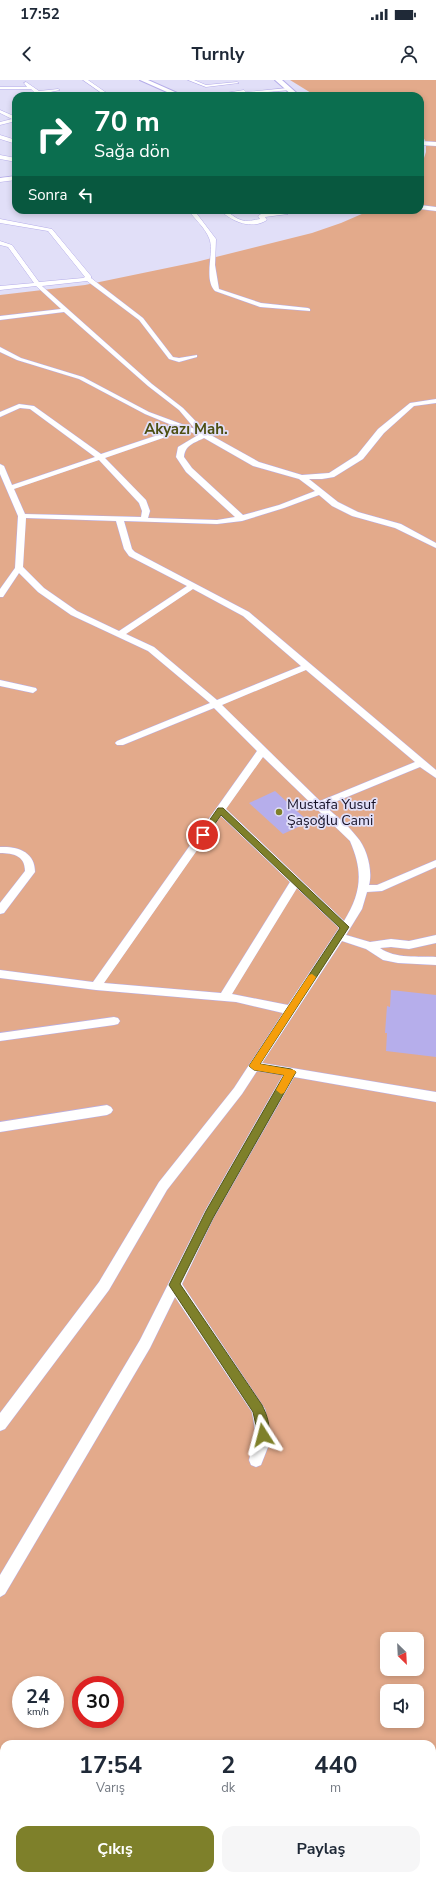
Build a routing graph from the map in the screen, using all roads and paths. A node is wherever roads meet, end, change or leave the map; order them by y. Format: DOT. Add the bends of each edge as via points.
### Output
graph roads {
  1 [pos="23,80"];
  2 [pos="84,80"];
  3 [pos="143,80"];
  4 [pos="190,80"];
  5 [pos="278,80"];
  6 [pos="235,82"];
  7 [pos="0,88"];
  8 [pos="31,88"];
  9 [pos="288,88"];
  10 [pos="58,90"];
  11 [pos="36,92"];
  12 [pos="51,92"];
  13 [pos="103,92"];
  14 [pos="172,92"];
  15 [pos="244,92"];
  16 [pos="260,92"];
  17 [pos="292,92"];
  18 [pos="0,111"];
  19 [pos="12,117"];
  20 [pos="12,120"];
  21 [pos="0,124"];
  22 [pos="0,137"];
  23 [pos="12,141"];
  24 [pos="424,143"];
  25 [pos="436,144"];
  26 [pos="0,157"];
  27 [pos="12,159"];
  28 [pos="12,178"];
  29 [pos="0,180"];
  30 [pos="424,208"];
  31 [pos="436,209"];
  32 [pos="194,214"];
  33 [pos="228,214"];
  34 [pos="285,214"];
  35 [pos="0,221"];
  36 [pos="0,243"];
  37 [pos="88,279"];
  38 [pos="38,285"];
  39 [pos="0,288"];
  40 [pos="65,310"];
  41 [pos="308,310"];
  42 [pos="0,318"];
  43 [pos="0,349"];
  44 [pos="195,356"];
  45 [pos="436,400"];
  46 [pos="0,415"];
  47 [pos="186,428"];
  48 [pos="204,435"];
  49 [pos="100,457"];
  50 [pos="0,466"];
  51 [pos="302,477"];
  52 [pos="6,484"];
  53 [pos="320,492"];
  54 [pos="22,516"];
  55 [pos="118,519"];
  56 [pos="144,519"];
  57 [pos="242,519"];
  58 [pos="436,546"];
  59 [pos="19,568"];
  60 [pos="192,586"];
  61 [pos="0,595"];
  62 [pos="119,635"];
  63 [pos="308,666"];
  64 [pos="0,683"];
  65 [pos="33,690"];
  66 [pos="216,704"];
  67 [pos="120,743"];
  68 [pos="262,752"];
  69 [pos="421,763"];
  70 [pos="436,775"];
  71 [pos="318,805"];
  72 [pos="221,810"];
  73 [pos="0,850"];
  74 [pos="436,863"];
  75 [pos="296,881"];
  76 [pos="363,889"];
  77 [pos="0,910"];
  78 [pos="341,932"];
  79 [pos="436,939"];
  80 [pos="370,946"];
  81 [pos="436,961"];
  82 [pos="0,974"];
  83 [pos="96,986"];
  84 [pos="224,997"];
  85 [pos="290,1010"];
  86 [pos="114,1020"];
  87 [pos="0,1037"];
  88 [pos="254,1066"];
  89 [pos="291,1072"];
  90 [pos="436,1097"];
  91 [pos="107,1110"];
  92 [pos="0,1127"];
  93 [pos="174,1285"];
  94 [pos="0,1424"];
  95 [pos="256,1460"];
  96 [pos="0,1589"];
  1 -- 8 [label="street"];
  2 -- 13 [label="street"];
  3 -- 14 [label="street"];
  4 -- 6 [label="street" via="206,86"];
  5 -- 9 [label="street"];
  6 -- 15 [label="street"];
  7 -- 8 [label="street"];
  8 -- 11 [label="street"];
  9 -- 16 [label="street"];
  9 -- 17 [label="street"];
  10 -- 12 [label="street"];
  18 -- 19 [label="street"];
  20 -- 21 [label="street"];
  22 -- 23 [label="street"];
  24 -- 25 [label="street"];
  26 -- 27 [label="street"];
  28 -- 29 [label="street"];
  30 -- 31 [label="street"];
  32 -- 41 [label="street" via="213,239 212,265 217,290 260,305"];
  33 -- 34 [label="street" via="241,222 264,220 261,216"];
  35 -- 37 [label="street" via="50,230 89,276"];
  36 -- 38 [label="street" via="10,246"];
  37 -- 38 [label="street"];
  37 -- 44 [label="street" via="141,319 171,358 179,360"];
  38 -- 39 [label="street"];
  38 -- 40 [label="street"];
  40 -- 42 [label="street"];
  40 -- 48 [label="street" via="181,409"];
  43 -- 47 [label="street" via="19,359 81,378 147,413"];
  45 -- 51 [label="street" via="412,404 381,432 360,457 331,475"];
  46 -- 49 [label="street" via="15,407 32,406"];
  47 -- 48 [label="street"];
  47 -- 49 [label="street"];
  48 -- 51 [label="street" via="256,464"];
  48 -- 57 [label="street" via="185,445 179,453 180,457 189,470"];
  49 -- 52 [label="street"];
  49 -- 56 [label="street" via="143,502 146,511"];
  50 -- 52 [label="street"];
  51 -- 53 [label="street"];
  52 -- 54 [label="street"];
  53 -- 57 [label="street"];
  53 -- 58 [label="street" via="335,504 355,514 398,526"];
  54 -- 55 [label="street"];
  54 -- 59 [label="street"];
  55 -- 56 [label="street"];
  55 -- 60 [label="street" via="132,554"];
  56 -- 57 [label="street" via="217,522"];
  59 -- 61 [label="street"];
  59 -- 62 [label="street" via="41,590 74,613"];
  60 -- 62 [label="street"];
  60 -- 63 [label="street" via="246,614"];
  62 -- 66 [label="street" via="151,650"];
  63 -- 66 [label="street"];
  63 -- 69 [label="street"];
  64 -- 65 [label="street"];
  66 -- 67 [label="street"];
  66 -- 68 [label="street"];
  68 -- 71 [label="street"];
  68 -- 72 [label="street"];
  69 -- 70 [label="street"];
  69 -- 71 [label="street"];
  71 -- 76 [label="street" via="354,839 363,859"];
  72 -- 75 [label="street"];
  72 -- 83 [label="street"];
  73 -- 77 [label="street" via="22,853 29,861 30,872"];
  74 -- 76 [label="street" via="378,888"];
  75 -- 78 [label="street"];
  75 -- 84 [label="street"];
  76 -- 78 [label="street" via="357,909"];
  78 -- 80 [label="street"];
  78 -- 85 [label="street"];
  79 -- 80 [label="street" via="409,945 391,943"];
  80 -- 81 [label="street" via="383,956"];
  82 -- 83 [label="street"];
  83 -- 84 [label="street"];
  84 -- 85 [label="street"];
  85 -- 88 [label="street"];
  86 -- 87 [label="street"];
  88 -- 89 [label="street"];
  88 -- 94 [label="street" via="238,1091 164,1186 104,1286"];
  89 -- 90 [label="street"];
  89 -- 93 [label="street" via="209,1215"];
  91 -- 92 [label="street"];
  93 -- 95 [label="street" via="258,1409 263,1426 263,1444"];
  93 -- 96 [label="street" via="145,1344"];
}
